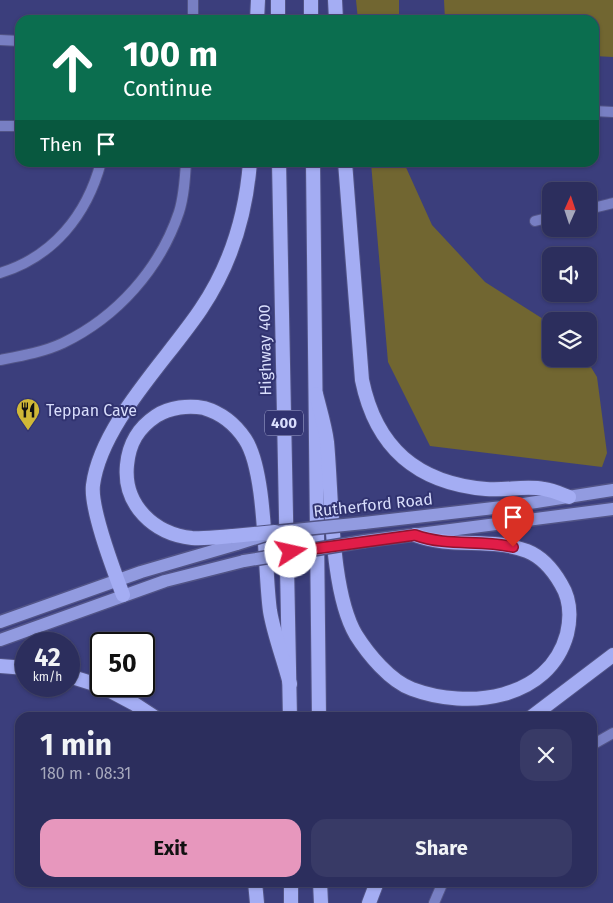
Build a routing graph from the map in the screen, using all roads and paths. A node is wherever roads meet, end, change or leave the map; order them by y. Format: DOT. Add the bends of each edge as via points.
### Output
graph roads {
  1 [pos="194,0"];
  2 [pos="258,0"];
  3 [pos="278,0"];
  4 [pos="311,0"];
  5 [pos="335,0"];
  6 [pos="193,15"];
  7 [pos="257,15"];
  8 [pos="278,15"];
  9 [pos="311,15"];
  10 [pos="336,15"];
  11 [pos="0,40"];
  12 [pos="15,41"];
  13 [pos="599,111"];
  14 [pos="613,112"];
  15 [pos="0,126"];
  16 [pos="15,126"];
  17 [pos="99,167"];
  18 [pos="185,167"];
  19 [pos="250,167"];
  20 [pos="279,167"];
  21 [pos="313,167"];
  22 [pos="345,167"];
  23 [pos="613,203"];
  24 [pos="598,207"];
  25 [pos="542,219"];
  26 [pos="535,221"];
  27 [pos="0,273"];
  28 [pos="0,360"];
  29 [pos="316,394"];
  30 [pos="613,490"];
  31 [pos="570,497"];
  32 [pos="613,509"];
  33 [pos="276,532"];
  34 [pos="415,535"];
  35 [pos="235,540"];
  36 [pos="118,581"];
  37 [pos="123,595"];
  38 [pos="0,622"];
  39 [pos="0,640"];
  40 [pos="613,655"];
  41 [pos="0,666"];
  42 [pos="15,667"];
  43 [pos="290,684"];
  44 [pos="124,697"];
  45 [pos="148,712"];
  46 [pos="290,712"];
  47 [pos="319,712"];
  48 [pos="538,712"];
  49 [pos="613,733"];
  50 [pos="597,742"];
  51 [pos="255,887"];
  52 [pos="291,887"];
  53 [pos="320,887"];
  54 [pos="375,887"];
  55 [pos="441,887"];
  56 [pos="257,903"];
  57 [pos="291,903"];
  58 [pos="320,903"];
  59 [pos="369,903"];
  60 [pos="434,903"];
  1 -- 6 [label="street"];
  2 -- 7 [label="highway"];
  3 -- 8 [label="highway"];
  4 -- 9 [label="highway"];
  5 -- 10 [label="highway"];
  11 -- 12 [label="street"];
  13 -- 14 [label="street"];
  15 -- 16 [label="street"];
  17 -- 27 [label="street" via="91,193 68,230 44,252"];
  18 -- 28 [label="street" via="179,211 162,251 137,286 103,319 61,344"];
  19 -- 36 [label="highway" via="234,244 224,266 202,307 117,425 99,459 93,487"];
  20 -- 43 [label="highway, Highway 400 / 400"];
  21 -- 29 [label="highway, 400"];
  22 -- 31 [label="highway" via="362,380 367,406 377,427 404,459 420,472 443,481 488,490 543,488"];
  23 -- 24 [label="street"];
  25 -- 26 [label="street"];
  29 -- 34 [label="highway" via="327,439 343,604 356,634 377,664 411,688 444,697 480,699 532,684 551,668 564,645 570,620 568,594 552,568 528,551 505,546 435,542"];
  29 -- 47 [label="highway, 400"];
  30 -- 31 [label="main road, Rutherford Road"];
  31 -- 33 [label="main road, Rutherford Road, bridge"];
  32 -- 34 [label="main road, Rutherford Road"];
  33 -- 35 [label="highway, bridge"];
  34 -- 37 [label="main road, Rutherford Road, bridge" via="244,561"];
  35 -- 36 [label="main road"];
  35 -- 43 [label="highway" via="170,534 136,507 129,494 126,475 132,442 144,424 160,413 177,407 214,411 229,420 246,440 258,481 270,612"];
  36 -- 37 [label="highway"];
  36 -- 38 [label="main road"];
  37 -- 39 [label="main road, Rutherford Road"];
  40 -- 48 [label="highway"];
  41 -- 42 [label="highway"];
  43 -- 46 [label="highway, Highway 400 / 400"];
  44 -- 45 [label="highway"];
  49 -- 50 [label="street"];
  51 -- 56 [label="highway"];
  52 -- 57 [label="highway"];
  53 -- 58 [label="highway"];
  54 -- 59 [label="highway"];
  55 -- 60 [label="street"];
}
